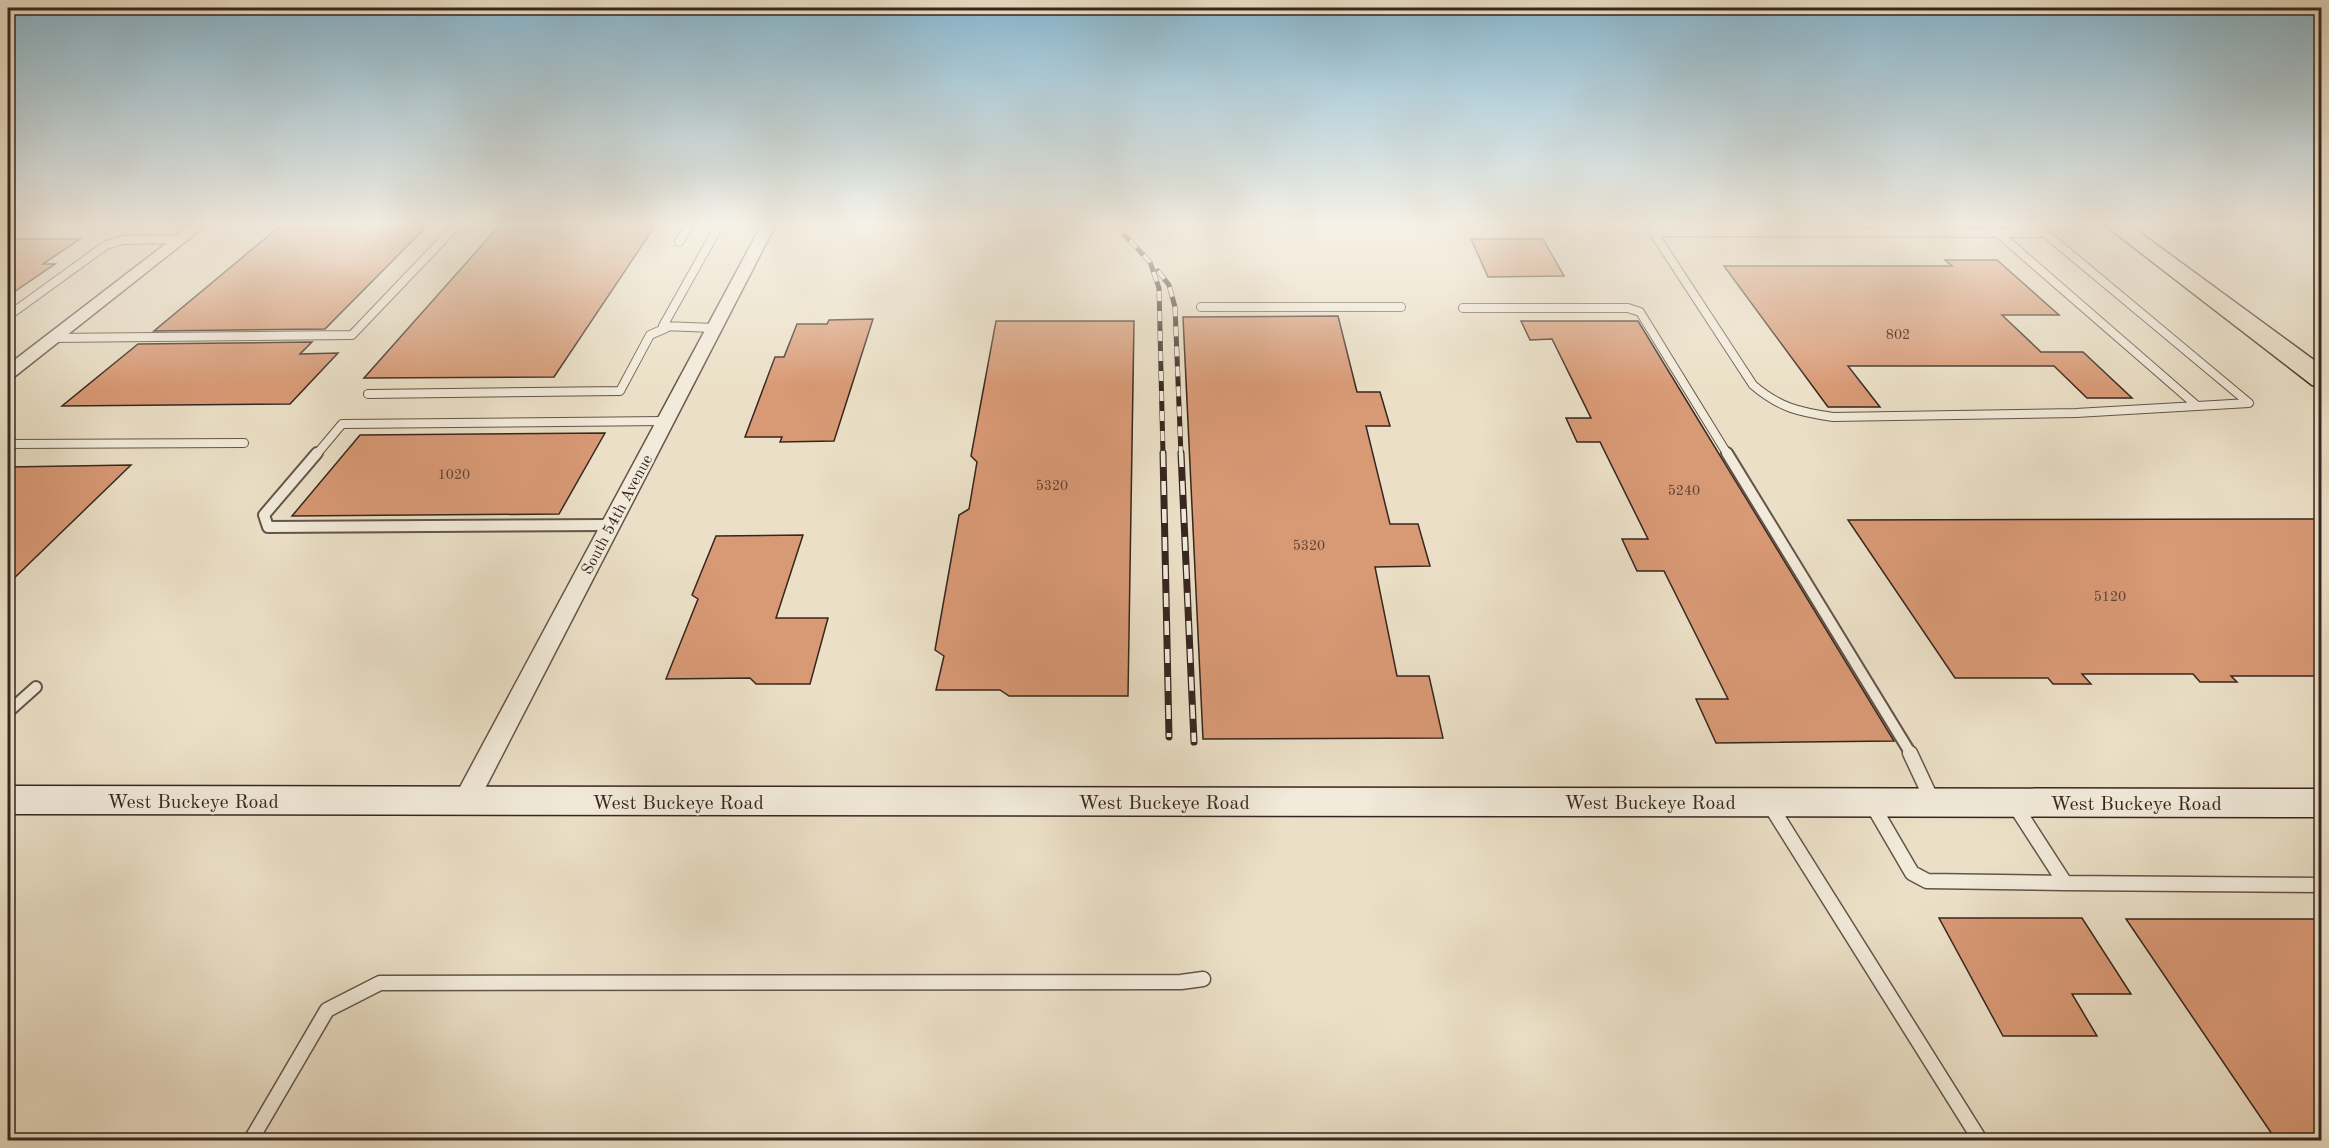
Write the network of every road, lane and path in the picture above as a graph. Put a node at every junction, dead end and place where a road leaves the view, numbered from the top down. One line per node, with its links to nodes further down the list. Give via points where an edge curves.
1 (58, 280): 13 (lane)
2 (129, 280): 16 (street)
3 (405, 280): 16 (lane, via 352,335)
4 (688, 280): 14 (lane, via 663,322)
5 (740, 280): 15 (street, South 54th Avenue)
6 (1684, 280): 20 (lane, via 1753,386 1773,402 1801,412 1876,418 2076,413)
7 (2052, 280): 20 (lane)
8 (2101, 280): 20 (lane, via 2249,403)
9 (2188, 280): 18 (main road)
10 (1201, 307): 11 (lane)
11 (1401, 308)
12 (1463, 308): 30 (lane, via 1628,308 1640,312 1904,739)
13 (8, 316)
14 (666, 328): 15 (lane); 19 (lane, via 650,335 620,391)
15 (714, 328): 21 (street, South 54th Avenue)
16 (53, 338): 17 (street)
17 (8, 373)
18 (2322, 379)
19 (368, 394)
20 (2196, 405)
21 (666, 421): 24 (street, South 54th Avenue); 24 (lane, via 342,424 264,515 268,527)
22 (244, 443): 23 (lane)
23 (8, 444)
24 (611, 525): 28 (street, South 54th Avenue)
25 (36, 687): 26 (lane)
26 (8, 712)
27 (8, 801): 28 (main road, West Buckeye Road)
28 (465, 802): 29 (main road, West Buckeye Road)
29 (1768, 802): 32 (main road, West Buckeye Road); 38 (lane)
30 (1933, 802): 31 (main road, West Buckeye Road); 32 (main road, West Buckeye Road)
31 (2013, 802): 33 (main road, West Buckeye Road); 34 (lane)
32 (1872, 803): 34 (lane, via 1912,873 1927,881)
33 (2322, 803)
34 (2065, 883): 35 (lane)
35 (2322, 885)
36 (1203, 979): 37 (lane, via 380,983 327,1010)
37 (251, 1140)
38 (1980, 1140)

